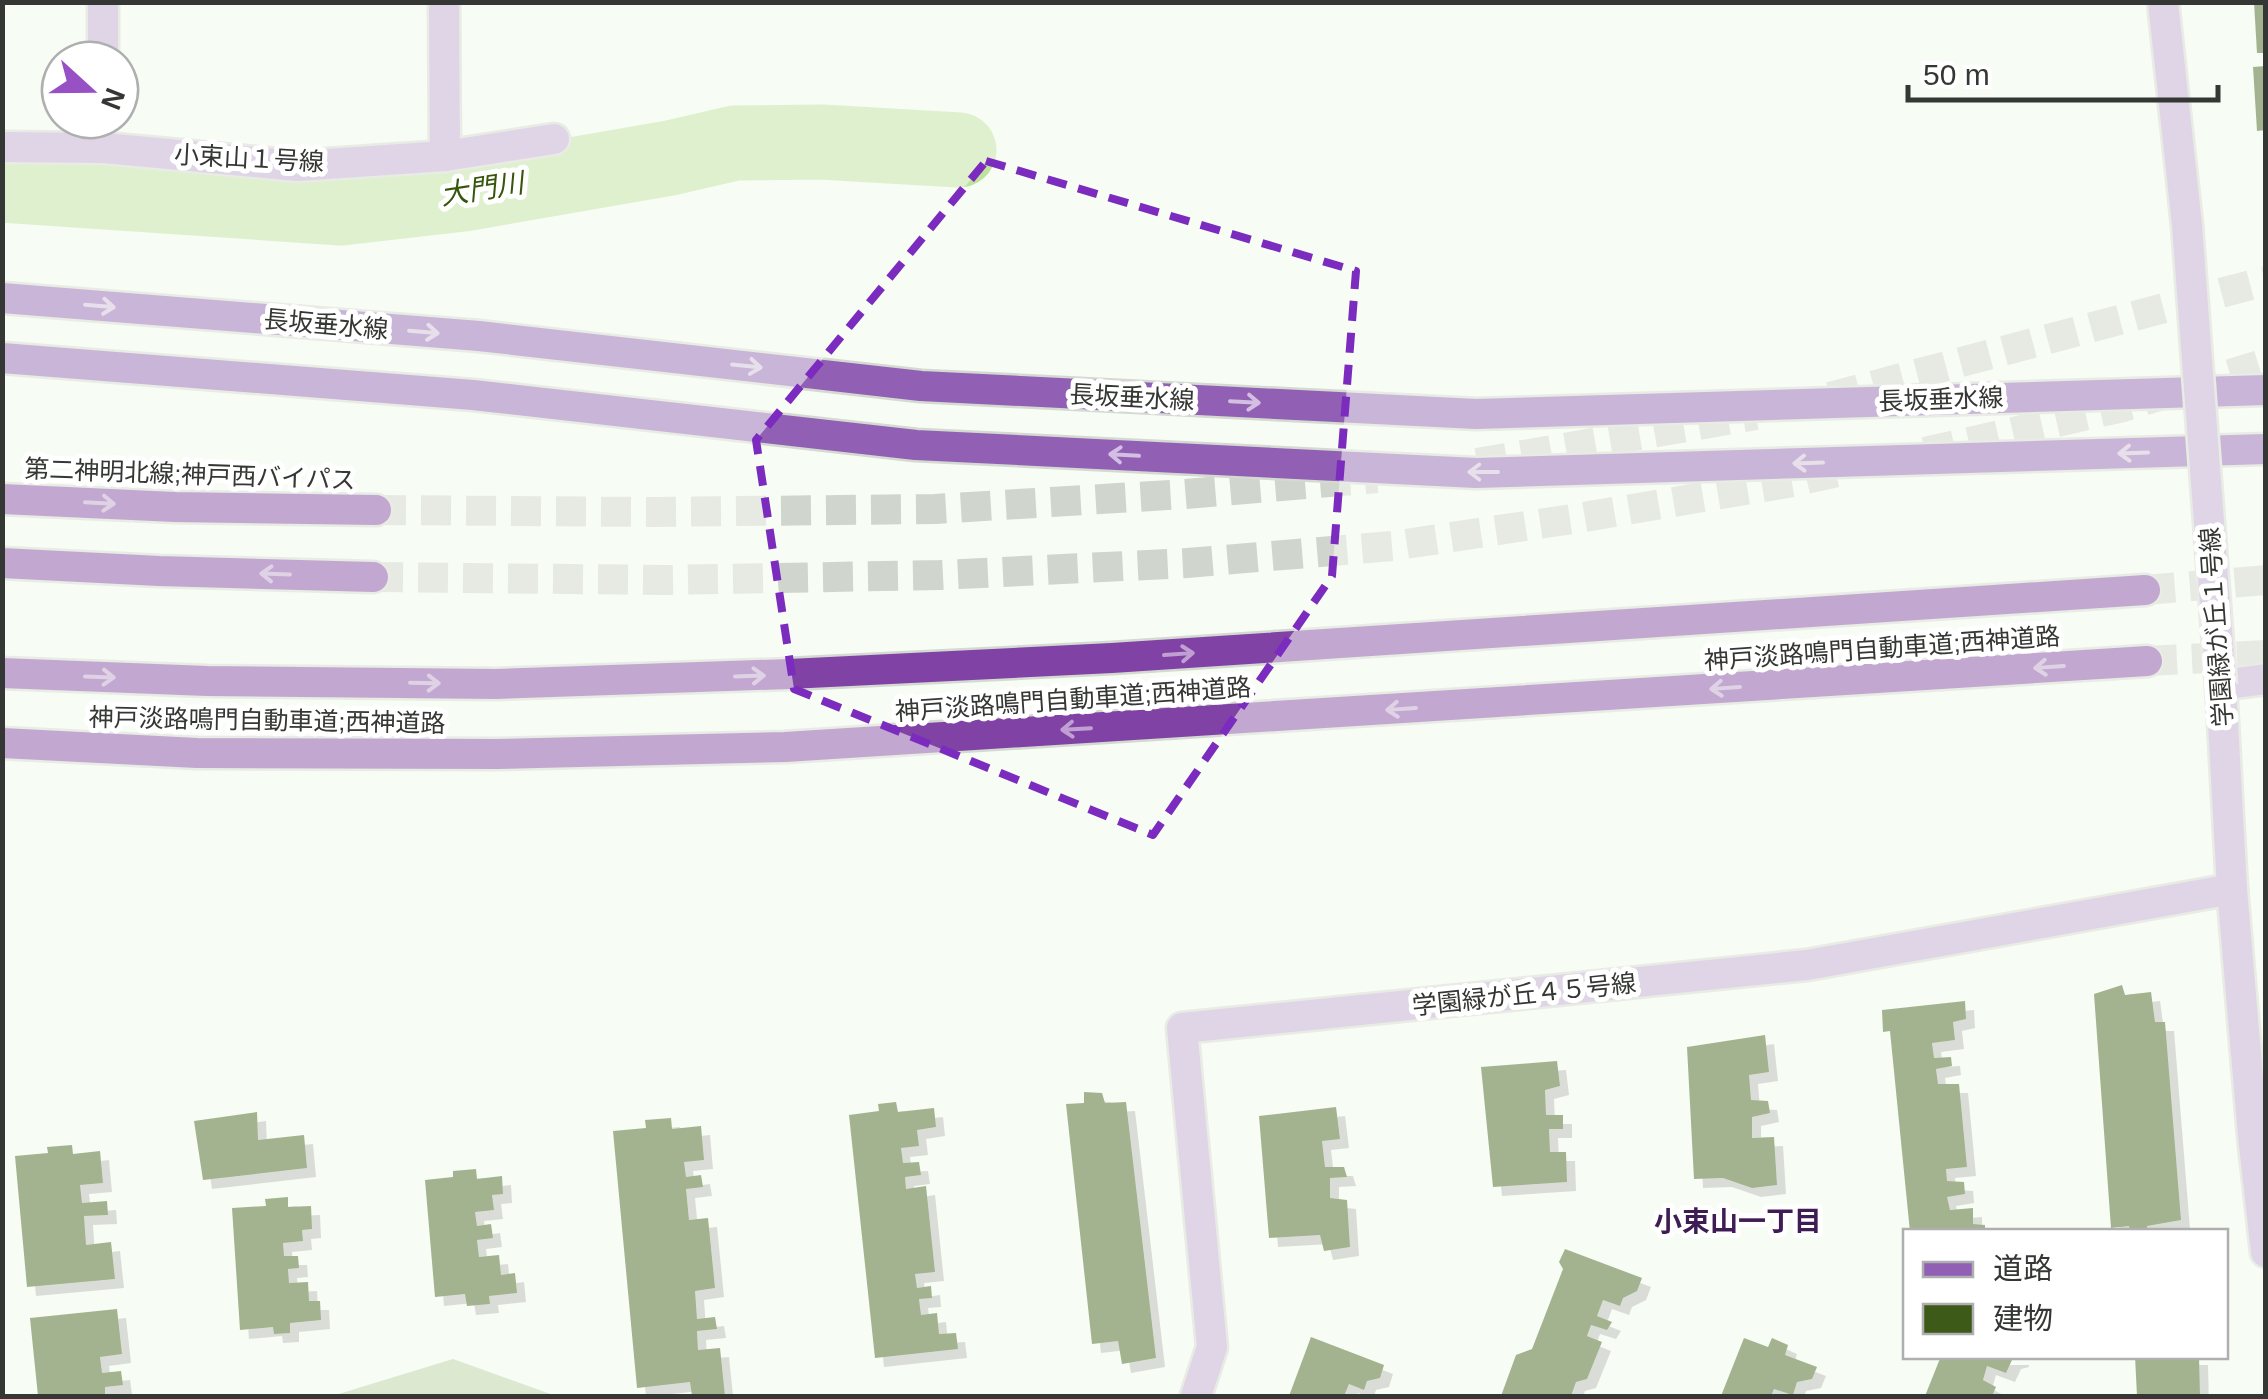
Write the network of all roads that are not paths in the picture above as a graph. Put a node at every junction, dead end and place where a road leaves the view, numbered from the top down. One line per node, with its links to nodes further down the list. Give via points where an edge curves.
1 (103, 2): 4 (street)
2 (444, 2): 9 (street)
3 (2163, 2): 22 (street, 学園緑が丘１号線, bridge, via 2187,225)
4 (104, 40)
5 (554, 139): 9 (street, 小束山１号線)
6 (57, 140): 8 (street, 小束山１号線)
7 (140, 140): 9 (street, 小束山１号線, via 298,166)
8 (2, 147)
9 (444, 156)
10 (2, 298): 12 (main road, 長坂垂水線, one-way to 12, via 480,336 921,386 1476,414)
11 (2, 358): 13 (main road, one-way to 11, via 1476,473 916,445 473,395)
12 (2266, 390)
13 (2266, 449)
14 (2, 499): 15 (highway, 第二神明北線;神戸西バイパス, one-way to 15)
15 (376, 510)
16 (2, 564): 17 (highway, one-way to 16)
17 (373, 577)
18 (2145, 590): 20 (highway, 神戸淡路鳴門自動車道;西神道路, one-way to 18, via 496,684 789,674)
19 (2147, 661): 23 (highway, 神戸淡路鳴門自動車道;西神道路, one-way to 23, via 784,747 217,753)
20 (2, 673)
21 (2266, 679): 22 (street)
22 (2221, 685): 24 (street, 学園緑が丘１号線)
23 (2, 743)
24 (2232, 889): 25 (street, 学園緑が丘１号線); 26 (street, 学園緑が丘４５号線, via 1807,965 1182,1028 1212,1347)
25 (2266, 1252)
26 (1196, 1396)

